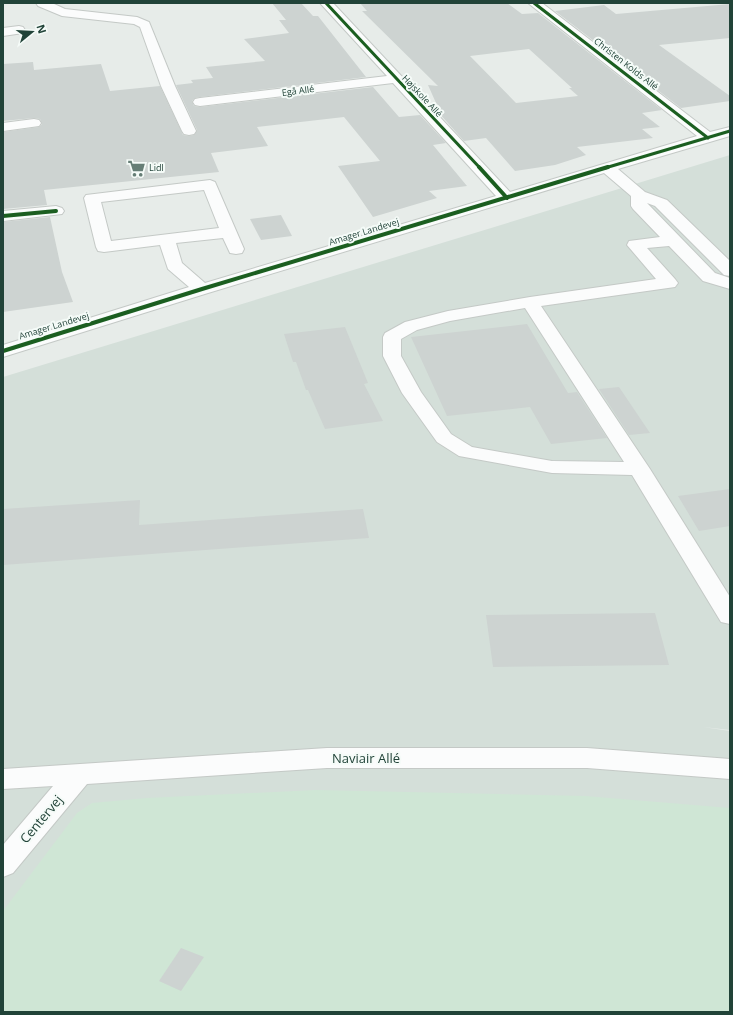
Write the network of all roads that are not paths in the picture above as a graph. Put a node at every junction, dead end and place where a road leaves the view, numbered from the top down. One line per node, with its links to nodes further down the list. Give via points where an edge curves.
1 (42, 3): 10 (street, via 62,12 145,25 168,86)
2 (326, 3): 6 (street, Højskole Allé)
3 (534, 3): 12 (street, Christen Kolds Allé)
4 (19, 30): 5 (street)
5 (3, 32)
6 (396, 79): 7 (street, Egå Allé); 15 (street, Højskole Allé)
7 (200, 102)
8 (34, 123): 9 (street)
9 (3, 126)
10 (189, 131)
11 (730, 131): 12 (street, Amager Landevej)
12 (708, 138): 13 (street, Amager Landevej)
13 (607, 168): 14 (street); 15 (street, Amager Landevej)
14 (639, 195): 20 (street, via 639,206); 22 (street, via 661,203)
15 (507, 198): 24 (street, Amager Landevej)
16 (56, 210): 17 (street)
17 (3, 216)
18 (229, 232): 19 (street); 19 (street, via 210,185 92,198 104,247); 21 (street)
19 (166, 239): 24 (street, via 174,265)
20 (673, 240): 23 (street, via 709,277); 25 (street, via 635,245 669,283)
21 (236, 249)
22 (730, 271)
23 (730, 284)
24 (202, 289): 26 (street, Amager Landevej)
25 (530, 302): 27 (street); 27 (street, via 448,316 411,326 392,337 392,356 412,393 444,438 466,452 552,466)
26 (3, 351)
27 (639, 469): 28 (street)
28 (730, 616)
29 (730, 769): 30 (street, Naviair Allé, via 588,758 327,758)
30 (80, 773): 31 (street, Naviair Allé); 32 (street, Centervej)
31 (3, 779)
32 (3, 865)

